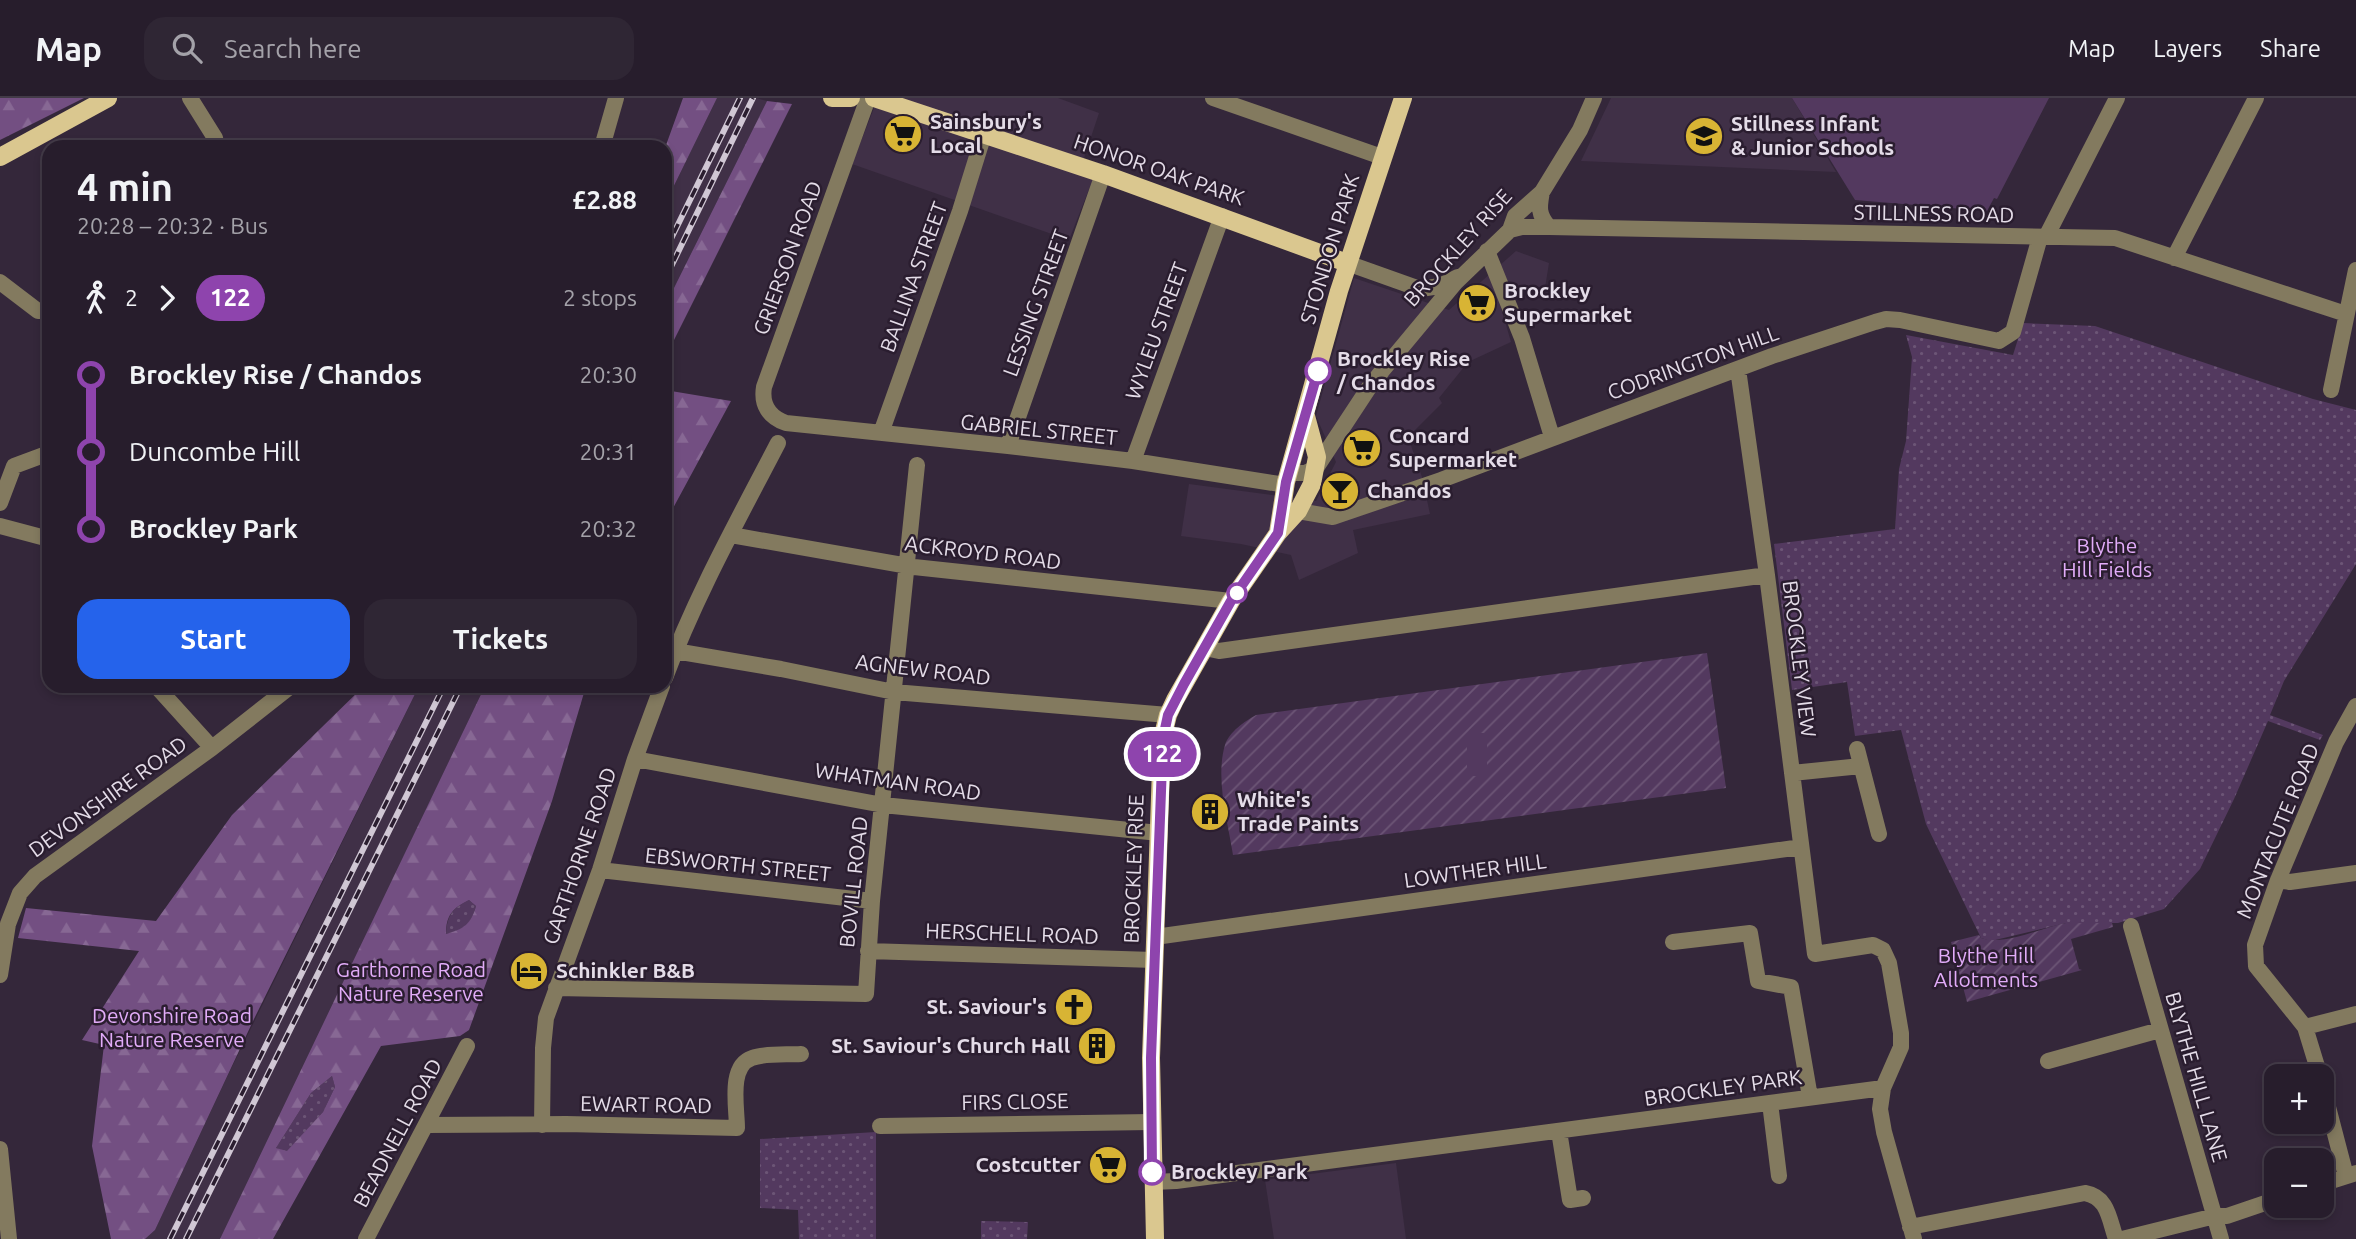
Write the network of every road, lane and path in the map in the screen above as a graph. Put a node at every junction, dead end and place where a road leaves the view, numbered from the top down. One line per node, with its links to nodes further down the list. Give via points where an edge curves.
1 (108, 98): 16 (main road)
2 (190, 98): 14 (street)
3 (616, 98): 15 (street)
4 (832, 98): 5 (main road)
5 (851, 98)
6 (867, 98): 36 (street, GRIERSON ROAD, via 764,387 766,409)
7 (874, 98): 13 (main road, HONOR OAK PARK)
8 (1213, 98): 17 (street)
9 (1403, 98): 17 (main road, STONDON PARK)
10 (1594, 98): 19 (street, BROCKLEY RISE)
11 (2117, 98): 23 (street, CODRINGTON HILL)
12 (2256, 98): 25 (street)
13 (984, 134): 18 (main road, HONOR OAK PARK); 37 (street, BALLINA STREET)
14 (216, 140)
15 (604, 140)
16 (0, 157)
17 (1382, 157): 26 (main road, STONDON PARK)
18 (1103, 174): 20 (main road, HONOR OAK PARK); 40 (street, LESSING STREET)
19 (1542, 192): 21 (street, via 1541,219); 22 (street, BROCKLEY RISE, via 1516,216)
20 (1222, 216): 26 (main road, HONOR OAK PARK); 43 (street, WYLEU STREET)
21 (1556, 228): 22 (street, STILLNESS ROAD); 23 (street, STILLNESS ROAD)
22 (1510, 230): 24 (street, BROCKLEY RISE)
23 (2043, 237): 25 (street, STILLNESS ROAD, via 2115,238); 34 (street, CODRINGTON HILL, via 2013,332 1999,341 1886,319)
24 (1487, 251): 28 (street, BROCKLEY RISE); 38 (street, via 1522,338)
25 (2174, 258): 32 (street, STILLNESS ROAD)
26 (1347, 262): 30 (street); 41 (main road, STONDON PARK, via 1306,416)
27 (2356, 270): 32 (street)
28 (1466, 273): 30 (street, via 1440,286); 33 (street, BROCKLEY RISE)
29 (0, 282): 31 (street)
30 (1420, 289): 33 (street, via 1426,300)
31 (42, 311)
32 (2346, 314): 35 (street)
33 (1424, 320): 46 (street, BROCKLEY RISE, via 1368,389)
34 (1738, 369): 38 (street, CODRINGTON HILL); 55 (street, BROCKLEY VIEW)
35 (2332, 390)
36 (786, 423): 37 (street, GABRIEL STREET)
37 (881, 433): 40 (street, GABRIEL STREET)
38 (1552, 437): 49 (street, CODRINGTON HILL, via 1333,517)
39 (778, 443): 52 (street)
40 (1008, 446): 43 (street, GABRIEL STREET)
41 (1305, 448): 45 (main road); 46 (main road, STONDON PARK, via 1317,457)
42 (42, 456): 48 (street, via 14,466)
43 (1133, 461): 47 (street, GABRIEL STREET)
44 (917, 465): 54 (street, BOVILL ROAD)
45 (1290, 466): 46 (street, via 1296,473); 47 (main road)
46 (1316, 468): 49 (main road, STONDON PARK)
47 (1286, 485): 51 (main road)
48 (0, 503)
49 (1298, 511): 51 (main road, STONDON PARK)
50 (0, 526): 53 (street)
51 (1278, 533): 56 (main road, BROCKLEY RISE)
52 (731, 535): 54 (street, ACKROYD ROAD); 58 (street)
53 (42, 537)
54 (906, 566): 56 (street, ACKROYD ROAD); 60 (street, BOVILL ROAD)
55 (1767, 575): 57 (street, via 1219,651); 70 (street, BROCKLEY VIEW)
56 (1231, 601): 57 (main road, BROCKLEY RISE)
57 (1205, 648): 64 (main road, BROCKLEY RISE)
58 (675, 651): 59 (street); 60 (street, AGNEW ROAD)
59 (672, 659)
60 (894, 692): 64 (street, AGNEW ROAD); 71 (street, BOVILL ROAD)
61 (162, 693): 66 (street)
62 (282, 693): 66 (street, DEVONSHIRE ROAD)
63 (659, 693): 68 (street, GARTHORNE ROAD)
64 (1168, 715): 72 (main road, BROCKLEY RISE)
65 (2354, 715): 77 (street, MONTACUTE ROAD)
66 (212, 748): 82 (street, DEVONSHIRE ROAD, via 35,876 20,893)
67 (1857, 749): 69 (street)
68 (635, 759): 71 (street, WHATMAN ROAD); 75 (street, GARTHORNE ROAD)
69 (1861, 766): 70 (street); 73 (street)
70 (1792, 773): 74 (street, BROCKLEY VIEW)
71 (883, 805): 72 (street, WHATMAN ROAD); 78 (street, BOVILL ROAD)
72 (1158, 833): 80 (main road, BROCKLEY RISE)
73 (1879, 834)
74 (1801, 847): 80 (street, LOWTHER HILL); 94 (street, BROCKLEY VIEW, via 1815,954 1873,946 1883,950 1889,963 1901,1047)
75 (600, 870): 78 (street, EBSWORTH STREET); 86 (street, GARTHORNE ROAD)
76 (2356, 873): 77 (street)
77 (2278, 880): 88 (street, MONTACUTE ROAD, via 2255,945 2256,966)
78 (872, 901): 83 (street, BOVILL ROAD)
79 (2132, 926): 89 (street, BLYTHE HILL LANE)
80 (1155, 937): 84 (main road, BROCKLEY RISE)
81 (1673, 942): 95 (street, via 1751,933 1758,981 1791,987)
82 (2, 944): 85 (street, DEVONSHIRE ROAD)
83 (868, 951): 84 (street, HERSCHELL ROAD); 86 (street, BOVILL ROAD, via 866,994)
84 (1154, 960): 98 (main road, BROCKLEY RISE)
85 (0, 975)
86 (556, 988): 100 (street, GARTHORNE ROAD, via 546,1018)
87 (2356, 1014): 88 (street)
88 (2305, 1027): 93 (street, MONTACUTE ROAD)
89 (2160, 1030): 92 (street); 111 (street, BLYTHE HILL LANE)
90 (467, 1046): 99 (street, BEADNELL ROAD)
91 (801, 1054): 100 (street, EWART ROAD, via 752,1058 741,1064 737,1128)
92 (2048, 1061)
93 (2316, 1064)
94 (1883, 1088): 95 (street, BROCKLEY PARK); 112 (street, via 1884,1132)
95 (1810, 1097): 96 (street, BROCKLEY PARK)
96 (1770, 1103): 102 (street, BROCKLEY PARK); 105 (street)
97 (2334, 1121): 104 (street)
98 (1151, 1122): 101 (street, FIRS CLOSE); 107 (main road, BROCKLEY RISE)
99 (426, 1125): 100 (street, EWART ROAD); 114 (street, BEADNELL ROAD)
100 (542, 1125)
101 (880, 1126)
102 (1559, 1130): 107 (street, BROCKLEY PARK); 109 (street, via 1570,1200)
103 (0, 1149): 108 (street)
104 (2351, 1174): 106 (street)
105 (1779, 1176)
106 (2334, 1180)
107 (1153, 1182): 115 (main road, BROCKLEY RISE)
108 (2, 1183): 113 (street)
109 (1583, 1198)
110 (2264, 1203): 111 (street)
111 (2215, 1216): 117 (street); 118 (street, BLYTHE HILL LANE)
112 (1912, 1233): 116 (street, via 2085,1193 2104,1203)
113 (9, 1239)
114 (366, 1239)
115 (1155, 1239)
116 (2116, 1239)
117 (2122, 1239)
118 (2221, 1239)

